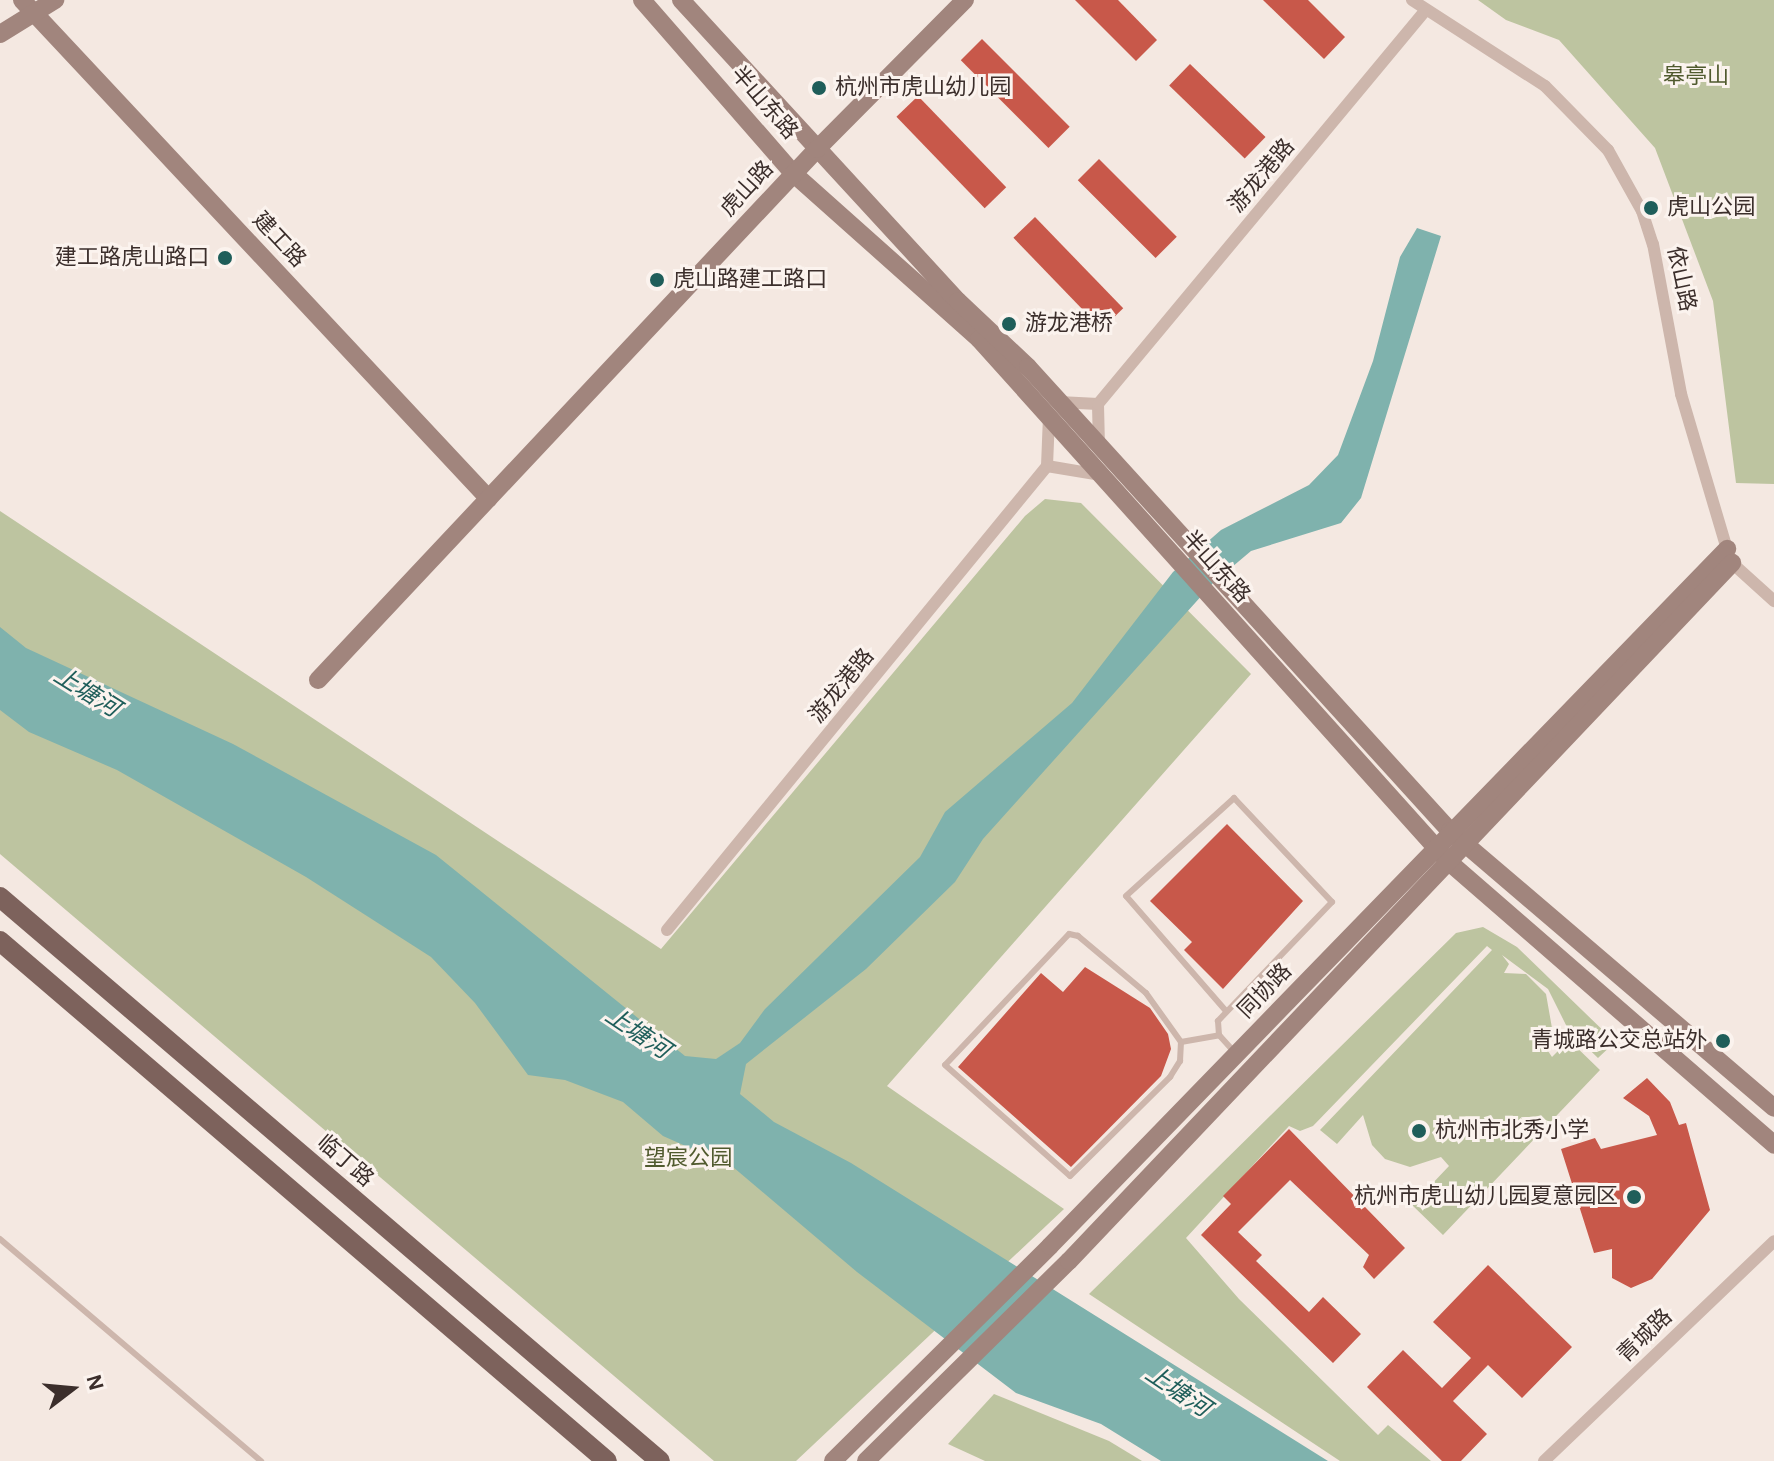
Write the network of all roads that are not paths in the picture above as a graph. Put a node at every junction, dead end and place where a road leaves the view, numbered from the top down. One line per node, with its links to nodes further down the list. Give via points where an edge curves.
1 (55, 0): 6 (main road)
2 (642, 0): 10 (main road, 半山东路)
3 (681, 0): 9 (main road, 半山东路)
4 (965, 0): 9 (main road, 虎山路)
5 (1412, 0): 7 (street, 依山路)
6 (28, 7): 8 (main road); 16 (main road, 建工路)
7 (1425, 11): 11 (street, 游龙港路); 18 (street, 依山路, via 1545,86 1608,150 1620,171 1642,211 1664,280 1681,394)
8 (0, 34)
9 (817, 149): 10 (main road, 虎山路); 12 (main road, 半山东路)
10 (794, 174): 12 (main road, 半山东路); 16 (main road, 虎山路)
11 (1098, 404): 12 (street); 13 (street)
12 (1054, 409): 13 (main road, 半山东路); 14 (street); 15 (main road, 半山东路)
13 (1099, 446): 17 (main road, 半山东路)
14 (1047, 466): 15 (street); 26 (street, 游龙港路)
15 (1101, 475): 17 (main road, 半山东路)
16 (489, 499): 21 (main road)
17 (1184, 554): 20 (main road, 半山东路)
18 (1730, 556): 19 (street); 22 (main road, 同协路); 23 (main road, 同协路)
19 (1774, 601)
20 (1242, 619): 22 (main road, 半山东路); 24 (main road, 半山东路)
21 (318, 680)
22 (1450, 831): 23 (main road, 半山东路); 24 (main road, 同协路)
23 (1467, 843): 24 (main road, 同协路); 32 (main road, 半山东路)
24 (1444, 854): 31 (main road, 同协路); 33 (main road, 半山东路); 40 (main road, 同协路, via 1069,1261 919,1403)
25 (0, 897): 38 (main road, 临丁路)
26 (667, 930)
27 (0, 941): 37 (main road)
28 (1226, 1011): 28 (lane, via 1126,896 1234,798 1332,902); 29 (lane, via 1218,1021)
29 (1219, 1035): 30 (lane); 31 (lane)
30 (1181, 1042): 30 (lane, via 1180,1061 1170,1077 1070,1176 945,1065 1069,934 1146,993)
31 (1237, 1055): 39 (main road, 同协路)
32 (1774, 1108)
33 (1774, 1145)
34 (0, 1239): 36 (lane)
35 (1774, 1241): 41 (street, 青城路)
36 (261, 1461)
37 (607, 1461)
38 (660, 1461)
39 (833, 1461)
40 (866, 1461)
41 (1544, 1461)

